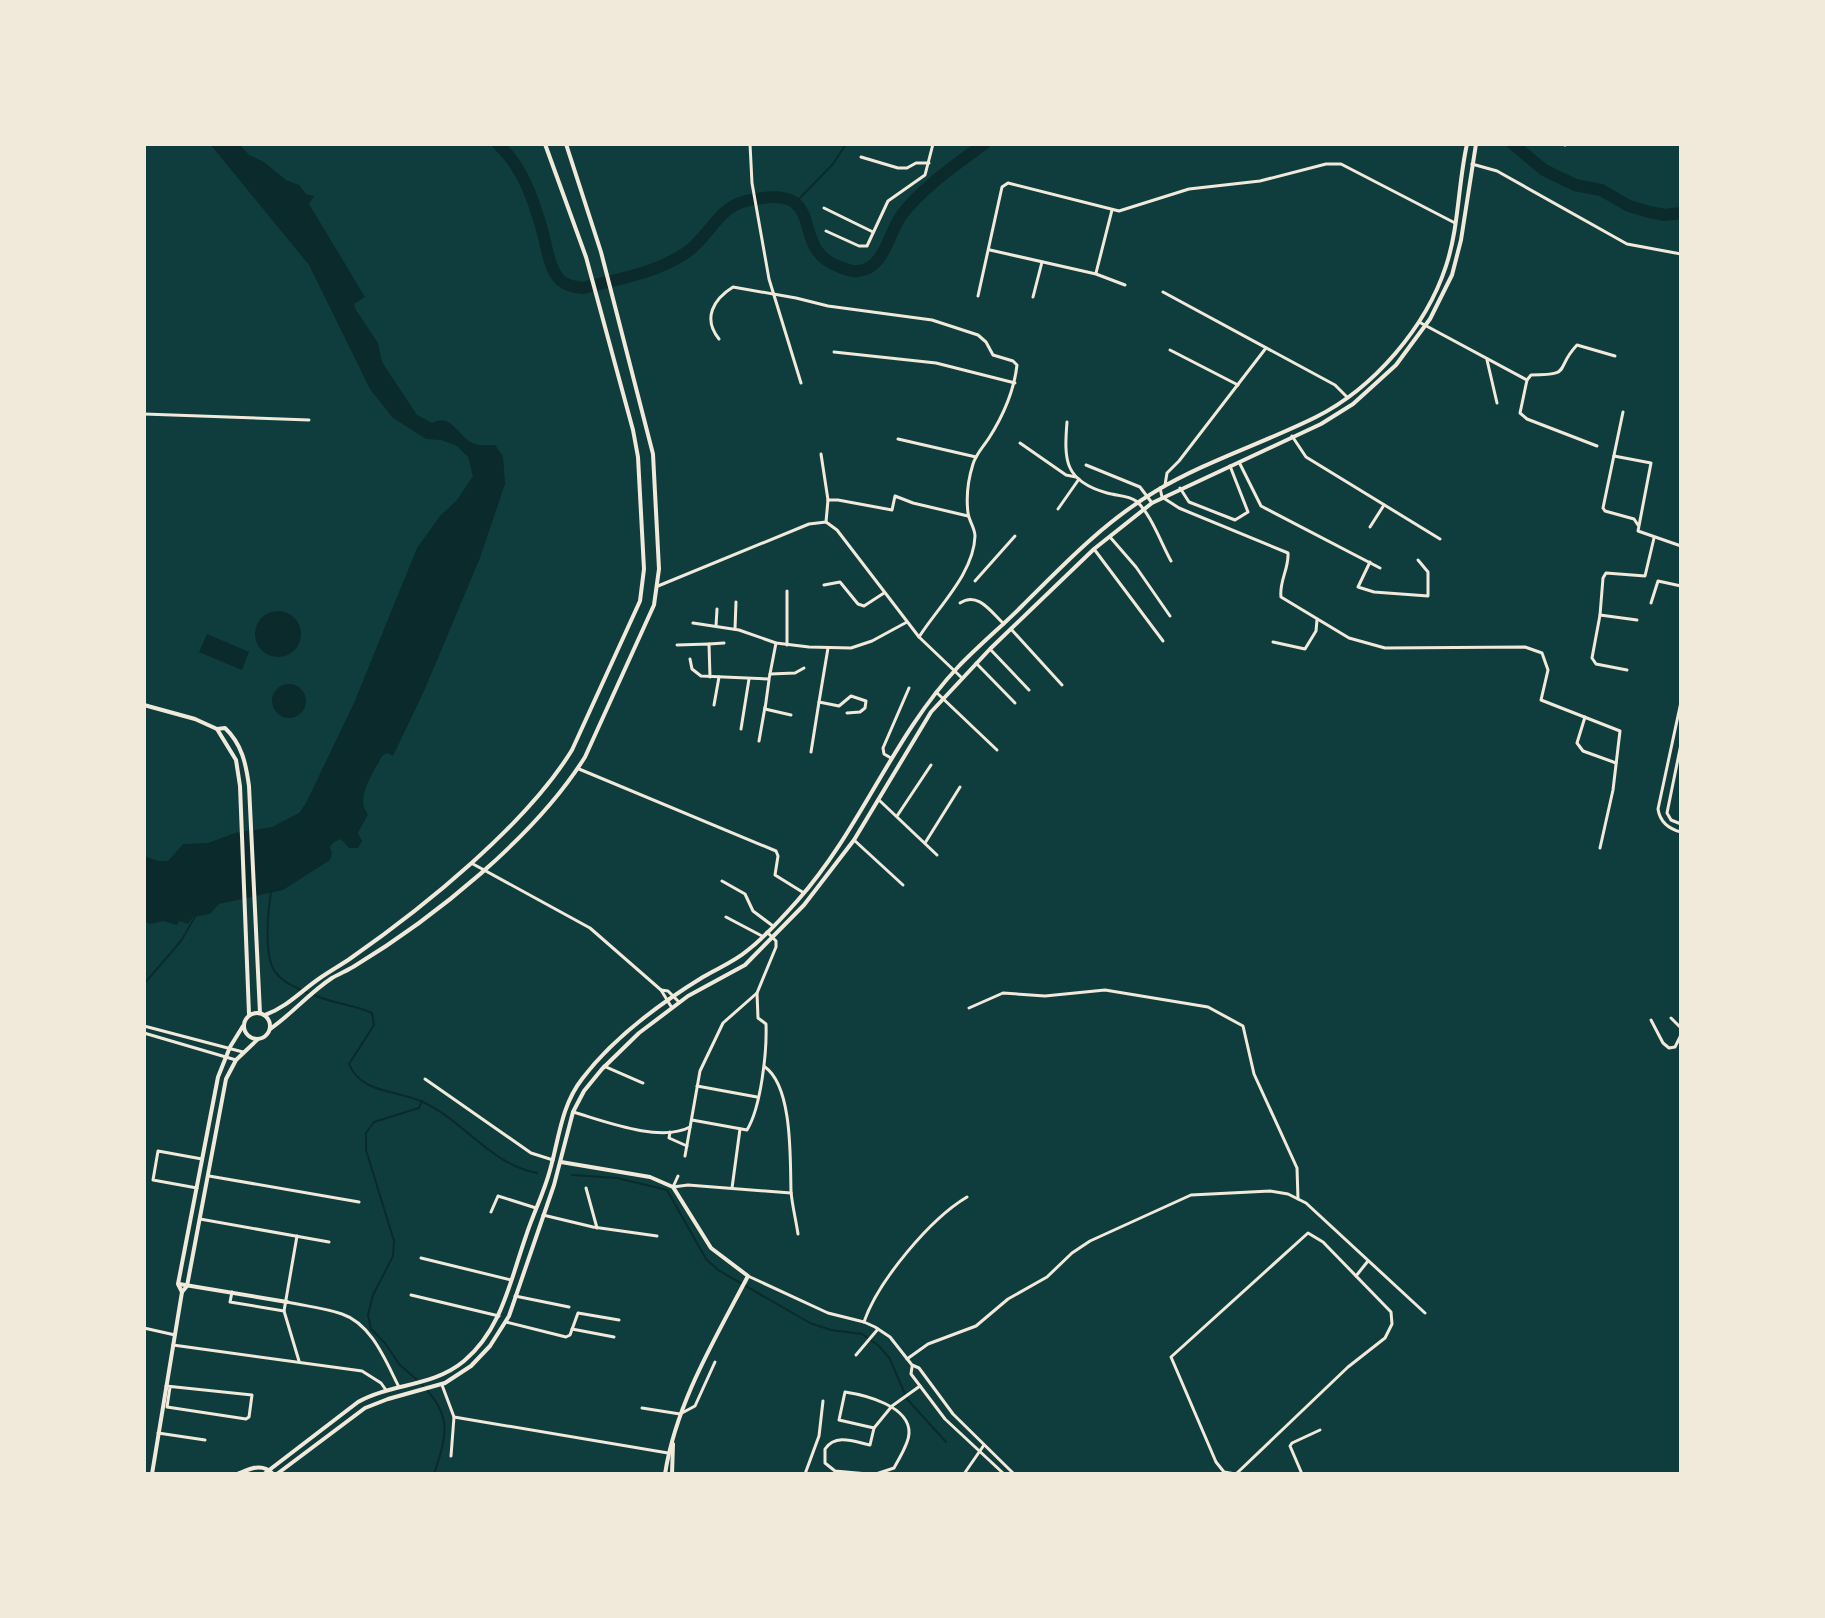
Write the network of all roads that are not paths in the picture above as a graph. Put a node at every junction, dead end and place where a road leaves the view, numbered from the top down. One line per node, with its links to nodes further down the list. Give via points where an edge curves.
1 (545, 144): 78 (main road, via 586,257 638,457)
2 (566, 144): 80 (main road, via 601,252 653,454)
3 (750, 144): 21 (street, via 760,239)
4 (933, 144): 8 (street)
5 (1466, 144): 12 (main road)
6 (1476, 144): 9 (main road)
7 (861, 157): 8 (street, via 898,168)
8 (929, 163): 14 (street, via 925,175 888,201)
9 (1472, 164): 16 (street, via 1497,171 1627,244); 25 (main road, via 1458,258)
10 (824, 208): 14 (street)
11 (1112, 210): 12 (street, via 1189,189 1260,181 1334,163); 15 (street, via 1005,184); 18 (street)
12 (1455, 223): 24 (main road, via 1444,272)
13 (826, 231): 14 (street, via 863,247)
14 (873, 232)
15 (988, 250): 17 (street); 22 (street)
16 (1680, 253)
17 (1042, 262): 18 (street); 23 (street)
18 (1096, 274): 19 (street)
19 (1125, 285)
20 (1163, 292): 27 (street)
21 (773, 294): 26 (street, via 733,287 726,291 712,311); 33 (street); 34 (street, via 968,330 986,342 993,355 1016,362)
22 (978, 296)
23 (1033, 297)
24 (1418, 321): 25 (street); 36 (main road, via 1389,359)
25 (1425, 326): 31 (street); 42 (main road, via 1396,365 1353,404)
26 (719, 339)
27 (1266, 348): 35 (street); 36 (street, via 1335,385)
28 (1170, 350): 35 (street)
29 (834, 352): 34 (street, via 936,363)
30 (1615, 356): 32 (street, via 1577,345 1557,375 1531,375)
31 (1487, 360): 32 (street); 37 (street)
32 (1527, 380): 45 (street, via 1520,413)
33 (801, 383)
34 (1015, 383): 48 (street)
35 (1238, 385): 53 (street, via 1167,473)
36 (1347, 397): 53 (main road, via 1318,416)
37 (1497, 403)
38 (1623, 412): 47 (street)
39 (144, 414): 40 (street)
40 (309, 420)
41 (1067, 422): 52 (street, via 1065,458)
42 (1292, 436): 49 (main road); 60 (street, via 1306,457)
43 (898, 439): 48 (street)
44 (1020, 443): 52 (street)
45 (1597, 446)
46 (821, 454): 57 (street)
47 (1614, 456): 65 (street, via 1604,510); 65 (street, via 1651,463)
48 (976, 457): 63 (street, via 969,476)
49 (1239, 462): 51 (main road); 75 (street, via 1261,506)
50 (1086, 465): 55 (street, via 1140,487)
51 (1230, 466): 54 (main road); 54 (street, via 1248,512 1235,520 1189,502)
52 (1078, 478): 58 (street); 61 (street)
53 (1162, 487): 55 (main road); 56 (street)
54 (1180, 488): 56 (main road)
55 (1147, 496): 58 (main road); 59 (street)
56 (1162, 497): 59 (main road); 90 (street, via 1288,553 1281,597)
57 (828, 500): 63 (street, via 892,510 895,496); 64 (street)
58 (1138, 503): 62 (street); 94 (main road, via 1088,541)
59 (1152, 503): 62 (main road)
60 (1384, 505): 66 (street); 70 (street)
61 (1058, 509)
62 (1144, 510): 68 (main road); 74 (street)
63 (969, 516): 98 (street, via 975,533 964,572)
64 (826, 522): 80 (street, via 809,524); 83 (street)
65 (1638, 525): 69 (street, via 1638,531)
66 (1370, 527)
67 (1015, 536): 77 (street)
68 (1110, 537): 72 (main road); 89 (street)
69 (1654, 538): 71 (street); 88 (street, via 1645,576 1606,573)
70 (1440, 539)
71 (1681, 546)
72 (1094, 549): 97 (main road); 99 (street)
73 (1418, 560): 75 (street, via 1428,572 1428,596 1358,587)
74 (1171, 561)
75 (1370, 562): 76 (street)
76 (1380, 568)
77 (975, 581)
78 (644, 584): 80 (main road); 153 (main road, via 568,757)
79 (824, 585): 83 (street, via 840,582 864,606)
80 (658, 586): 141 (main road)
81 (1681, 586): 86 (street, via 1658,581)
82 (787, 591): 105 (street)
83 (884, 593): 92 (street)
84 (736, 602): 96 (street)
85 (960, 603): 94 (street, via 975,599)
86 (1651, 603)
87 (717, 609): 95 (street)
88 (1600, 615): 91 (street); 111 (street, via 1592,658 1596,664)
89 (1170, 616)
90 (1317, 620): 100 (street, via 1305,649); 131 (street, via 1349,638 1385,648 1525,647 1542,653 1548,670 1541,700)
91 (1637, 620)
92 (907, 622): 98 (street); 106 (street, via 851,648)
93 (693, 623): 95 (street)
94 (1004, 624): 112 (main road)
95 (716, 626): 96 (street)
96 (735, 629): 102 (street)
97 (1011, 629): 107 (main road); 118 (street)
98 (919, 637): 112 (street)
99 (1163, 641)
100 (1273, 642)
101 (724, 643): 103 (street)
102 (776, 643): 105 (street); 115 (street)
103 (709, 644): 104 (street); 113 (street)
104 (677, 645)
105 (787, 645): 106 (street)
106 (828, 648): 123 (street)
107 (990, 649): 109 (main road); 120 (street)
108 (690, 659): 113 (street, via 696,675)
109 (976, 663): 116 (main road); 125 (street)
110 (804, 668): 115 (street)
111 (1627, 670)
112 (954, 672): 116 (street); 121 (main road)
113 (710, 677): 114 (street)
114 (719, 677): 117 (street); 127 (street)
115 (770, 677): 117 (street); 128 (street)
116 (962, 678): 122 (main road)
117 (749, 679): 133 (street)
118 (1062, 685)
119 (909, 688): 138 (street, via 883,748)
120 (1029, 690)
121 (936, 692): 122 (street); 138 (main road)
122 (942, 698): 136 (street); 143 (main road)
123 (819, 702): 129 (street, via 839,706 851,696 866,701 860,712); 137 (street)
124 (1681, 702): 144 (street)
125 (1015, 703)
126 (144, 705): 132 (main road)
127 (714, 705)
128 (765, 707): 130 (street); 134 (street)
129 (847, 713)
130 (791, 715)
131 (1585, 717): 139 (street, via 1620,731); 139 (street, via 1577,743 1583,751)
132 (217, 729): 170 (main road, via 236,760 240,786); 171 (main road, via 225,728 246,765)
133 (741, 729)
134 (759, 741)
135 (1681, 744): 145 (street)
136 (997, 750)
137 (811, 752)
138 (892, 758): 157 (main road)
139 (1616, 763): 151 (street)
140 (931, 765): 146 (street)
141 (578, 769): 154 (main road); 157 (street, via 776,851 775,875)
142 (960, 787): 150 (street)
143 (879, 800): 146 (street); 149 (main road)
144 (1659, 801): 145 (street); 148 (street, via 1663,822)
145 (1668, 803): 147 (street, via 1671,820)
146 (897, 816): 150 (street)
147 (1681, 824)
148 (1681, 832)
149 (854, 840): 156 (street); 162 (main road)
150 (925, 843): 152 (street)
151 (1600, 848)
152 (937, 855)
153 (471, 863): 154 (street); 171 (main road, via 352,958 276,1011)
154 (484, 870): 163 (street, via 590,928); 177 (main road)
155 (722, 881): 159 (street, via 745,894 753,911)
156 (903, 885)
157 (804, 893): 159 (main road)
158 (726, 917): 161 (street)
159 (773, 926): 160 (main road)
160 (767, 932): 161 (main road); 162 (street)
161 (762, 936): 165 (main road)
162 (773, 937): 164 (street, via 774,955); 167 (main road, via 739,969)
163 (661, 990): 165 (street); 166 (street)
164 (757, 993): 186 (street, via 758,1018 766,1024); 189 (street, via 719,1030)
165 (674, 996): 166 (main road); 167 (street)
166 (667, 1001): 168 (street); 199 (main road, via 633,1026 577,1086 565,1110)
167 (679, 1002): 168 (main road)
168 (672, 1008): 185 (main road)
169 (969, 1008): 209 (street, via 1003,993 1045,996 1105,990 1208,1007 1243,1026 1254,1074 1297,1168)
170 (249, 1014): 171 (main road); 175 (main road)
171 (263, 1014): 177 (main road)
172 (1671, 1018): 176 (street)
173 (1651, 1020): 179 (street, via 1669,1048)
174 (144, 1026): 181 (street)
175 (243, 1026): 180 (main road, via 249,1037); 181 (main road)
176 (1681, 1028)
177 (270, 1029): 180 (main road)
178 (144, 1033): 183 (street)
179 (1681, 1035)
180 (258, 1039): 182 (main road)
181 (230, 1047): 182 (street); 183 (main road)
182 (243, 1052): 184 (main road)
183 (226, 1057): 184 (street); 198 (main road)
184 (236, 1060): 201 (main road, via 220,1101)
185 (604, 1066): 188 (street); 191 (main road)
186 (765, 1067): 190 (street); 207 (street, via 773,1072 783,1102)
187 (425, 1079): 199 (street, via 531,1153)
188 (643, 1083)
189 (697, 1086): 190 (street); 192 (street)
190 (757, 1097): 194 (street, via 754,1119 747,1130)
191 (573, 1112): 195 (street, via 632,1129); 200 (main road)
192 (692, 1120): 193 (street); 194 (street)
193 (691, 1126): 195 (street); 196 (street)
194 (740, 1128): 206 (street)
195 (670, 1132): 196 (street, via 671,1141)
196 (687, 1146): 197 (street)
197 (685, 1156)
198 (202, 1159): 204 (main road); 204 (street, via 158,1151 153,1180)
199 (553, 1160): 211 (main road)
200 (561, 1162): 203 (main road, via 650,1177); 213 (main road)
201 (207, 1176): 210 (street); 214 (main road)
202 (678, 1176): 203 (street)
203 (673, 1187): 206 (street); 223 (main road, via 711,1248)
204 (197, 1188): 225 (main road)
205 (586, 1188): 215 (street)
206 (732, 1188): 207 (street)
207 (791, 1193): 216 (street)
208 (967, 1197): 238 (street, via 904,1256)
209 (1298, 1199): 221 (street); 246 (street, via 1270,1191 1204,1194 1159,1208 1090,1241 976,1326 928,1344)
210 (359, 1202)
211 (536, 1208): 212 (street, via 498,1196); 224 (main road)
212 (491, 1212)
213 (543, 1215): 215 (street); 230 (main road)
214 (200, 1219): 217 (street); 226 (main road)
215 (597, 1228): 218 (street)
216 (798, 1234)
217 (297, 1236): 219 (street); 231 (street)
218 (657, 1236)
219 (329, 1242)
220 (421, 1258): 224 (street)
221 (1368, 1261): 222 (street); 234 (street)
222 (1356, 1276): 282 (street, via 1391,1312 1390,1331); 282 (street, via 1308,1233 1171,1357 1216,1462 1224,1472)
223 (748, 1277): 238 (street, via 828,1313); 258 (main road)
224 (511, 1280): 235 (main road)
225 (178, 1284): 226 (main road); 227 (main road)
226 (187, 1286): 227 (main road); 228 (main road)
227 (182, 1292): 242 (main road)
228 (232, 1292): 231 (main road); 233 (street, via 230,1302)
229 (411, 1295): 235 (street)
230 (515, 1296): 232 (street); 237 (main road)
231 (287, 1302): 233 (street); 253 (street, via 345,1315 361,1326)
232 (569, 1307)
233 (284, 1311): 248 (street)
234 (1425, 1313)
235 (499, 1316): 253 (main road, via 465,1360 434,1379)
236 (619, 1320): 240 (street, via 580,1313)
237 (506, 1322): 240 (street, via 566,1337); 251 (main road, via 482,1356)
238 (864, 1322): 241 (street)
239 (144, 1328): 242 (street)
240 (572, 1329): 243 (street)
241 (878, 1329): 245 (street); 246 (street)
242 (175, 1335): 244 (main road)
243 (614, 1337)
244 (173, 1345): 248 (street); 250 (main road)
245 (856, 1355)
246 (907, 1359): 249 (street)
247 (715, 1362): 258 (street, via 695,1406)
248 (299, 1363): 254 (street, via 362,1371)
249 (912, 1365): 252 (street, via 911,1374); 265 (street)
250 (168, 1386): 250 (street, via 167,1407 249,1417 252,1395); 262 (main road)
251 (440, 1386): 259 (street); 273 (main road, via 365,1408)
252 (920, 1386): 256 (street); 266 (street)
253 (399, 1387): 254 (main road)
254 (386, 1390): 269 (main road, via 347,1409)
255 (823, 1401): 276 (street, via 819,1436)
256 (892, 1406): 260 (street); 260 (street, via 844,1392 839,1420); 278 (street, via 906,1423 909,1437 894,1468)
257 (642, 1408): 258 (street)
258 (680, 1414): 264 (main road)
259 (454, 1417): 267 (street); 268 (street)
260 (874, 1428): 277 (street, via 870,1445 842,1439 825,1449 829,1468)
261 (1320, 1430): 283 (street, via 1290,1446)
262 (158, 1433): 263 (street); 270 (main road)
263 (205, 1440)
264 (672, 1442): 267 (main road); 275 (main road)
265 (984, 1445): 266 (street); 281 (street)
266 (979, 1450): 279 (street); 280 (street)
267 (668, 1453): 274 (main road)
268 (451, 1456)
269 (269, 1469): 271 (main road); 272 (main road); 273 (main road)
270 (152, 1474)
271 (237, 1474)
272 (264, 1474)
273 (275, 1474)
274 (665, 1474)
275 (672, 1474)
276 (805, 1474)
277 (868, 1474)
278 (876, 1474)
279 (964, 1474)
280 (1004, 1474)
281 (1014, 1474)
282 (1235, 1474)
283 (1302, 1474)

